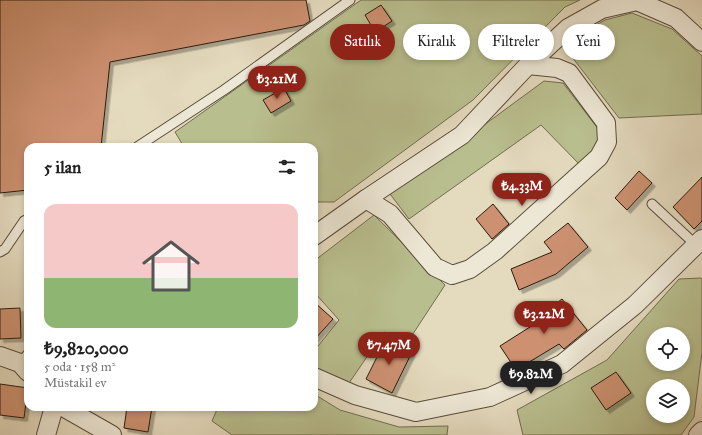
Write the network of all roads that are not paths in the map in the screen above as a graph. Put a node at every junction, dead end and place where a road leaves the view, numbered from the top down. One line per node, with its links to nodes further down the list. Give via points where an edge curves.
1 (350, 0): 4 (lane, via 224,90)
2 (702, 42): 3 (street, via 676,18 638,1 602,9 568,28)
3 (528, 65): 5 (street, via 462,136); 5 (street, via 557,68 569,73 606,123 607,142 599,157 494,251 470,269 452,275 435,268 390,214)
4 (143, 143)
5 (366, 199): 8 (street)
6 (652, 204): 9 (lane)
7 (24, 221): 10 (lane)
8 (318, 233)
9 (699, 242): 13 (street, via 635,305 562,364 490,397 416,412 355,395)
10 (0, 252)
11 (0, 356): 12 (street)
12 (24, 363)
13 (318, 379)
14 (53, 411): 17 (street)
15 (70, 411): 18 (street)
16 (702, 431): 19 (street)
17 (46, 435)
18 (112, 435)
19 (698, 435)

